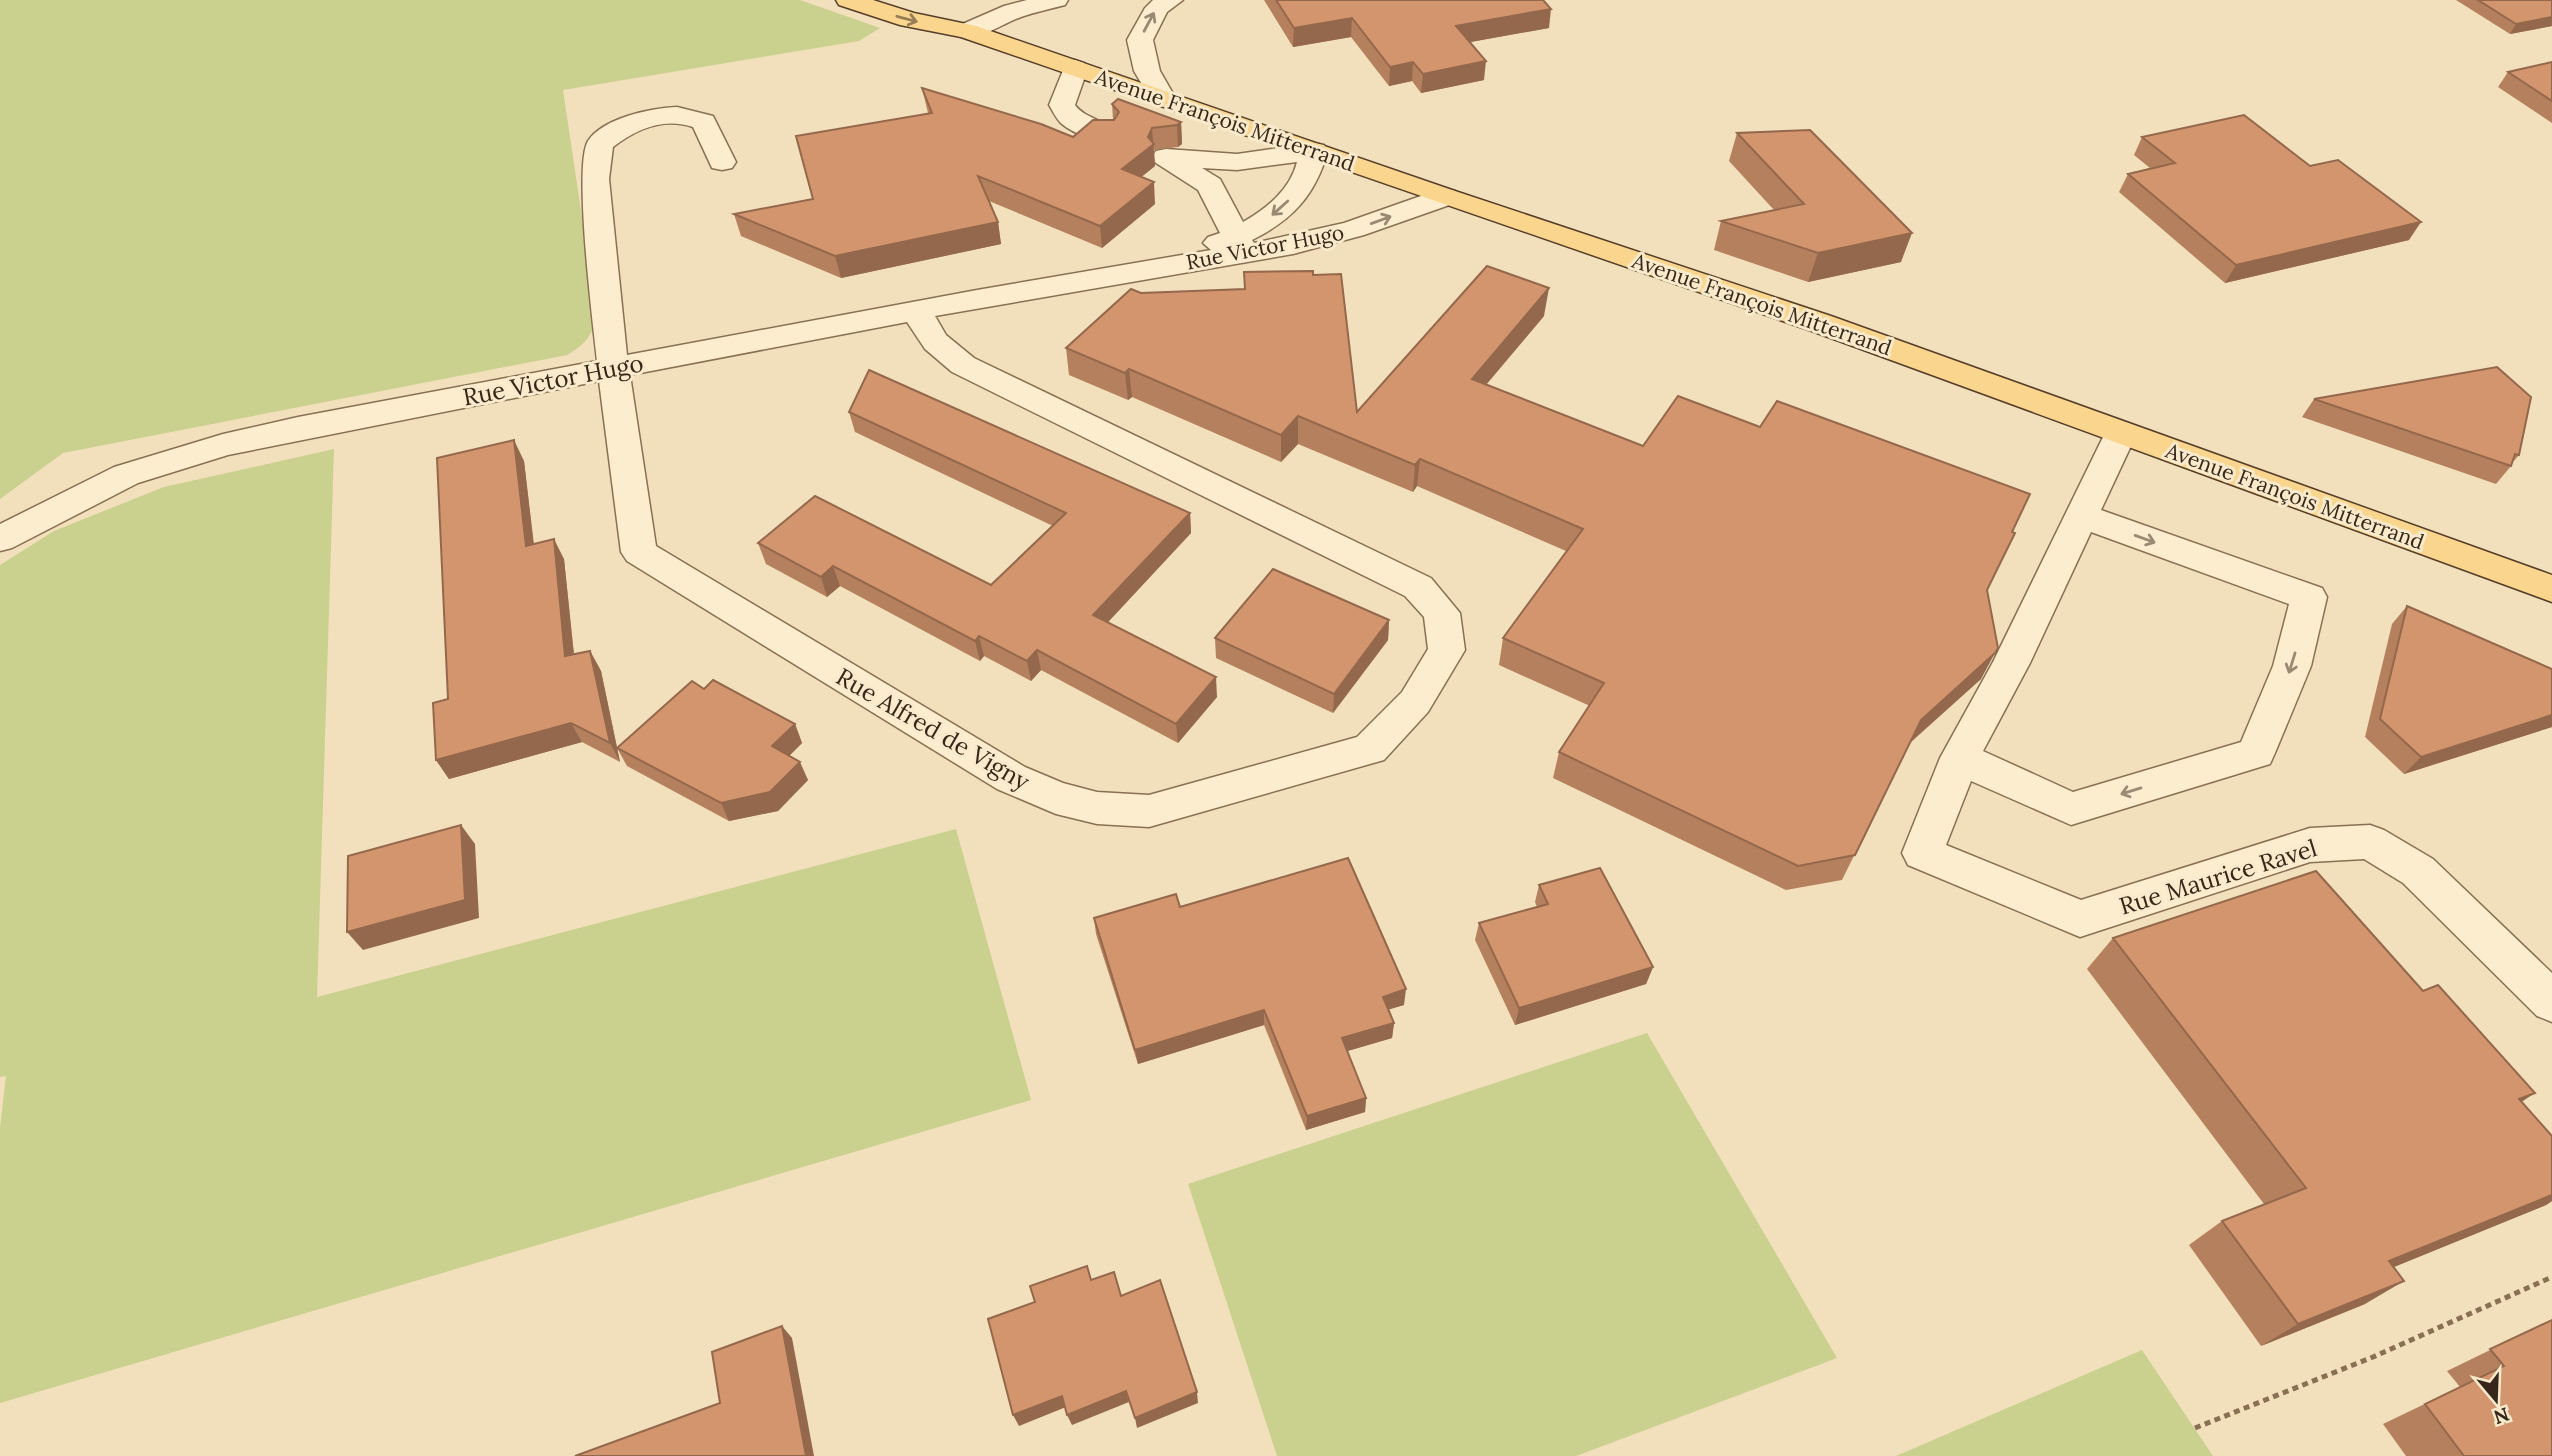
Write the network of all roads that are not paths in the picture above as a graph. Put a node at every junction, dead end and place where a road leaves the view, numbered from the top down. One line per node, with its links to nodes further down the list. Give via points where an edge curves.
1 (848, 0): 5 (main road, Avenue François Mitterrand, one-way to 5, via 909,20)
2 (922, 0): 5 (main road, Avenue François Mitterrand, via 936,5)
3 (1056, 0): 5 (street, via 1013,11)
4 (1171, 0): 7 (street, one-way to 4, via 1147,72 1140,40 1157,8)
5 (967, 31): 6 (main road, Avenue François Mitterrand)
6 (1075, 68): 7 (main road, Avenue François Mitterrand); 8 (street, via 1062,106 1071,118)
7 (1162, 97): 9 (main road, Avenue François Mitterrand)
8 (1104, 134)
9 (1314, 151): 11 (main road, Avenue François Mitterrand); 12 (street, Rue Victor Hugo, one-way to 12, via 1306,177 1289,200); 12 (street, via 1237,162 1166,157 1210,185)
10 (722, 162): 14 (street, via 704,122 691,116 667,114 620,127 600,144 594,179)
11 (1445, 197): 12 (street, Rue Victor Hugo, one-way to 11, via 1293,244 1354,229); 15 (main road, Avenue François Mitterrand, via 1820,323)
12 (1240, 244): 13 (street, Rue Victor Hugo, via 1122,273)
13 (917, 311): 14 (street, Rue Victor Hugo); 14 (street, Rue Alfred de Vigny, via 926,333 963,365 1418,587 1442,613 1447,650 1415,702 1370,749 1149,811 1097,808 1056,798 1011,778 639,552)
14 (613, 369): 17 (street, Rue Victor Hugo, via 223,445 126,475)
15 (2121, 433): 16 (street); 18 (main road, Avenue François Mitterrand)
16 (2081, 516): 19 (street); 19 (street, one-way to 19, via 2309,597 2291,666 2256,753 2071,809)
17 (0, 539)
18 (2552, 589)
19 (1960, 758): 20 (street, Rue Maurice Ravel, via 1922,853 2080,919 2310,845 2370,842 2418,872)
20 (2552, 1002)

